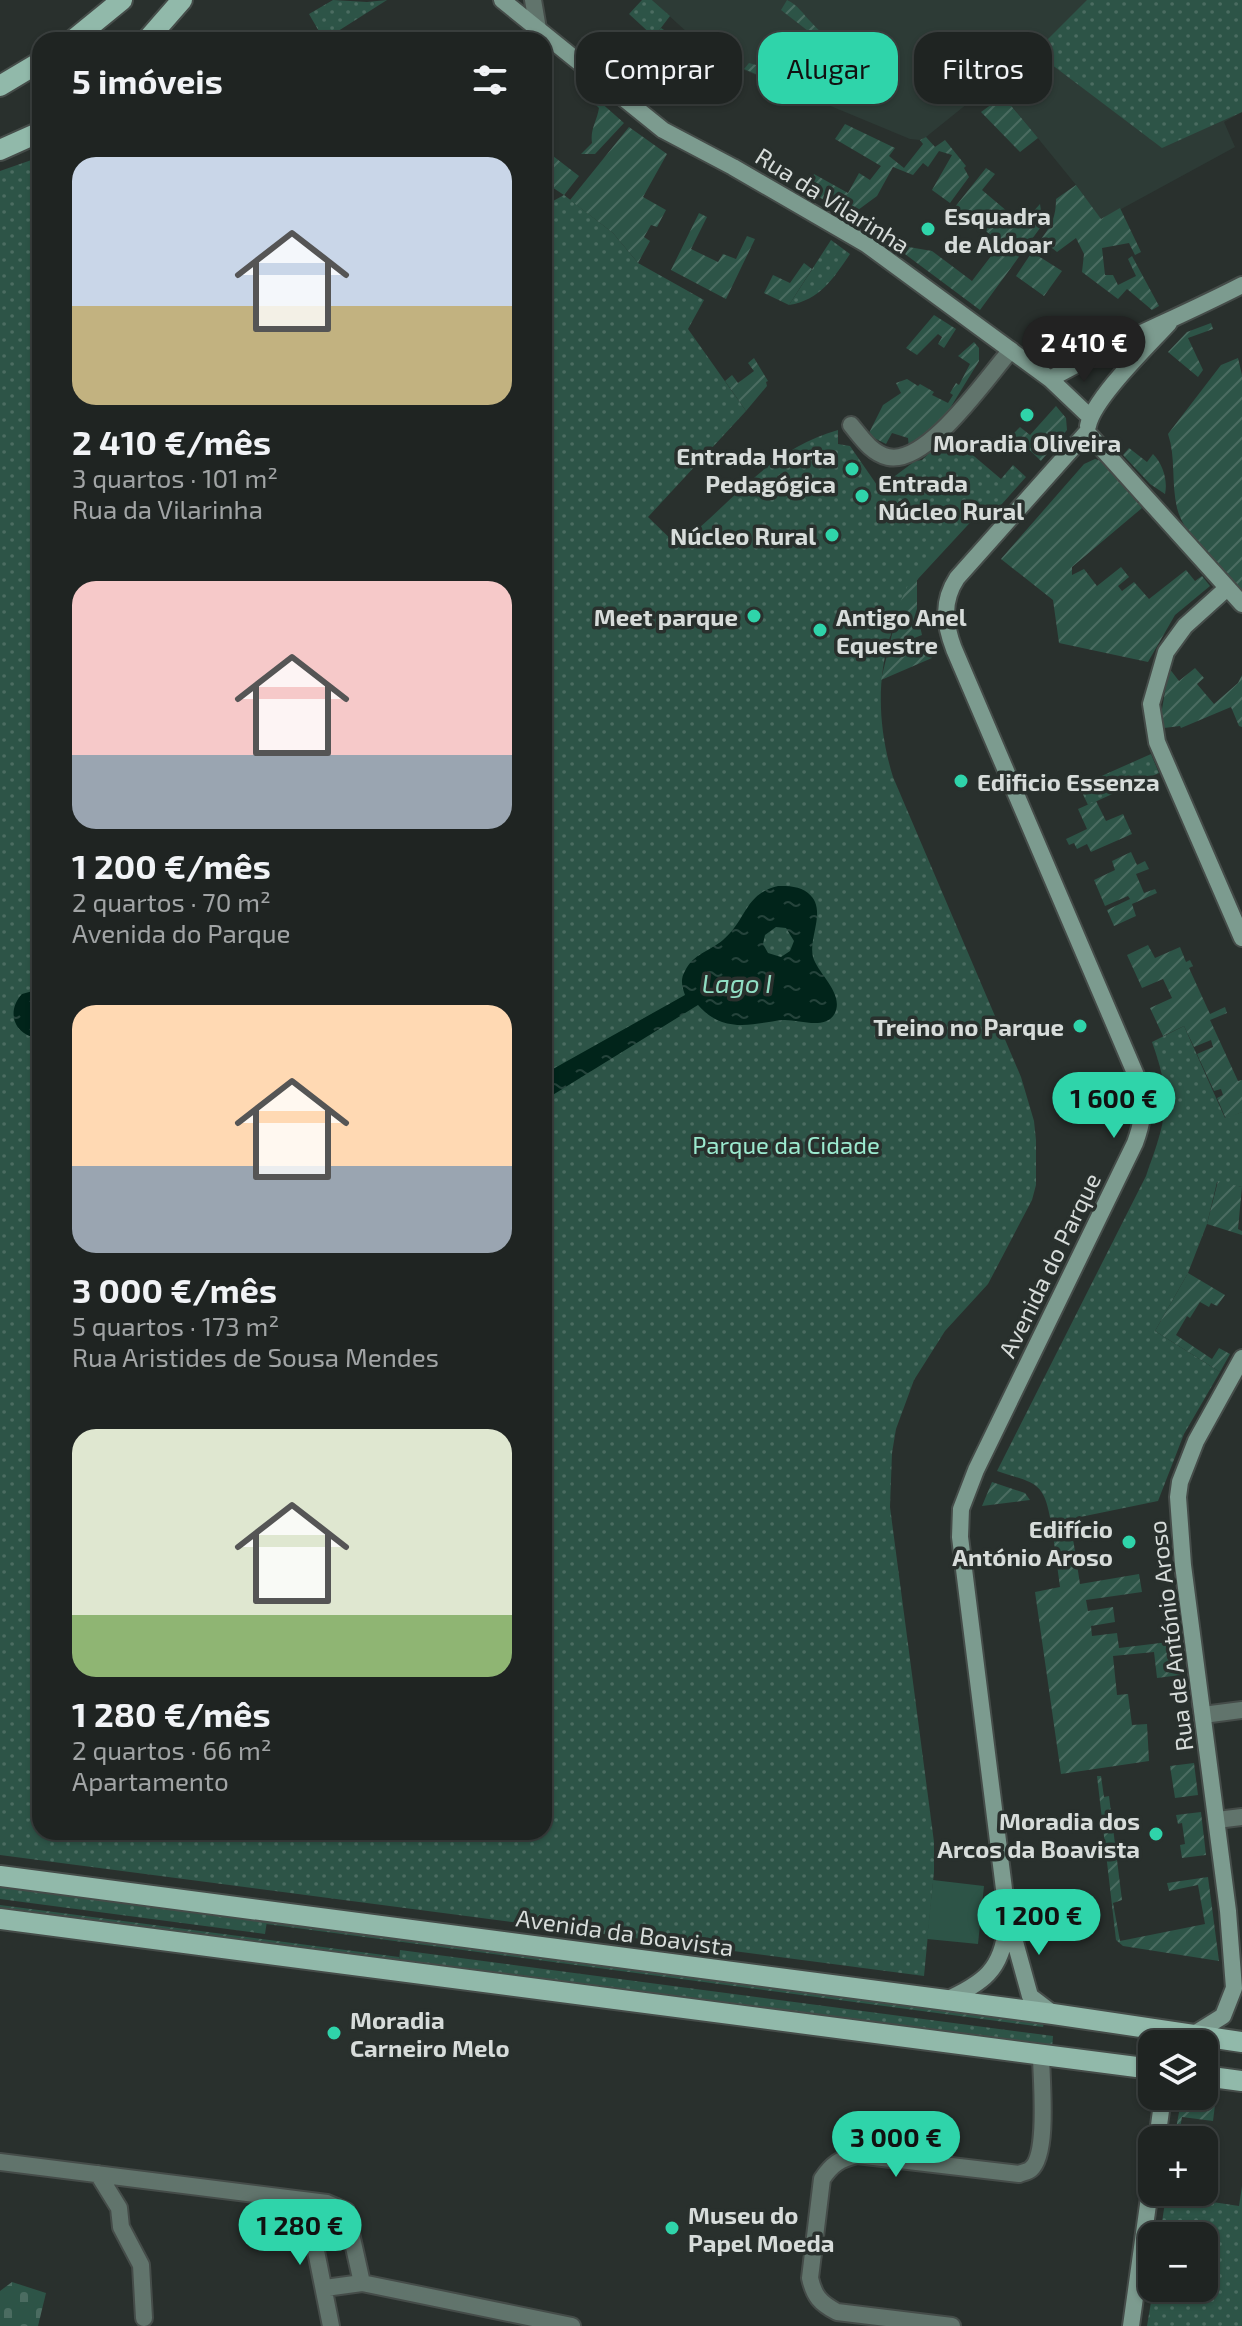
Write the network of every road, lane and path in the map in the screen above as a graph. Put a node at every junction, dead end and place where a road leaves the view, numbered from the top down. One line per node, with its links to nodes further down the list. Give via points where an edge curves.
1 (122, 0): 6 (main road)
2 (182, 0): 7 (main road)
3 (502, 0): 5 (main road, Rua da Vilarinha)
4 (533, 0): 5 (street)
5 (538, 29): 8 (main road, Rua da Vilarinha)
6 (83, 32)
7 (154, 32)
8 (542, 32)
9 (552, 40): 16 (main road, Rua da Vilarinha, via 663,130 866,244)
10 (32, 67): 11 (main road)
11 (0, 86)
12 (32, 136): 13 (main road)
13 (0, 150)
14 (1242, 285): 15 (main road)
15 (1170, 321): 17 (main road, via 1107,347); 19 (main road, Avenida do Parque, via 1119,379)
16 (1011, 350): 17 (main road, Rua da Vilarinha); 18 (street, via 948,428 903,457 871,449)
17 (1050, 379): 19 (main road, Rua da Vilarinha)
18 (851, 425)
19 (1089, 425): 20 (main road, Rua da Vilarinha); 29 (main road, Avenida do Parque, via 957,578 945,608 954,649 1144,1102 1135,1143 961,1509 960,1537)
20 (1226, 589): 21 (main road, Rua da Vilarinha); 22 (main road, via 1185,626 1166,652 1151,704 1157,742)
21 (1242, 604)
22 (1242, 938)
23 (1242, 1358): 25 (main road, Rua de António Aroso, via 1196,1441 1178,1497)
24 (1242, 1710): 25 (street)
25 (1203, 1715): 27 (main road, Rua de António Aroso)
26 (1242, 1817): 27 (street)
27 (1217, 1820): 34 (main road, Rua de António Aroso, via 1234,1988 1223,2016)
28 (0, 1876): 31 (main road, Avenida da Boavista)
29 (1007, 1913): 31 (main road, Avenida do Parque, via 1005,1947 994,1967 971,1989); 32 (main road, Avenida do Parque, via 1030,1996)
30 (0, 1919): 37 (main road)
31 (943, 2001): 32 (main road, Avenida da Boavista)
32 (1053, 2014): 33 (main road, Avenida da Boavista)
33 (1138, 2030)
34 (1203, 2030)
35 (1218, 2041): 36 (main road, Avenida da Boavista)
36 (1242, 2042)
37 (1041, 2054): 38 (main road); 52 (street, via 1042,2139 1031,2169 1019,2174 857,2155 842,2158 822,2179 810,2278 823,2305 837,2312)
38 (1138, 2067)
39 (1218, 2078): 40 (main road)
40 (1242, 2081)
41 (0, 2162): 42 (street)
42 (98, 2174): 43 (street); 46 (street)
43 (139, 2179): 44 (street); 46 (street)
44 (306, 2201): 47 (street, via 346,2211); 48 (street)
45 (1148, 2206): 53 (main road)
46 (119, 2208): 49 (street, via 121,2227 141,2265)
47 (362, 2283): 48 (street); 51 (street)
48 (325, 2288): 50 (street)
49 (144, 2318)
50 (331, 2326)
51 (572, 2326)
52 (952, 2326)
53 (1131, 2326)

